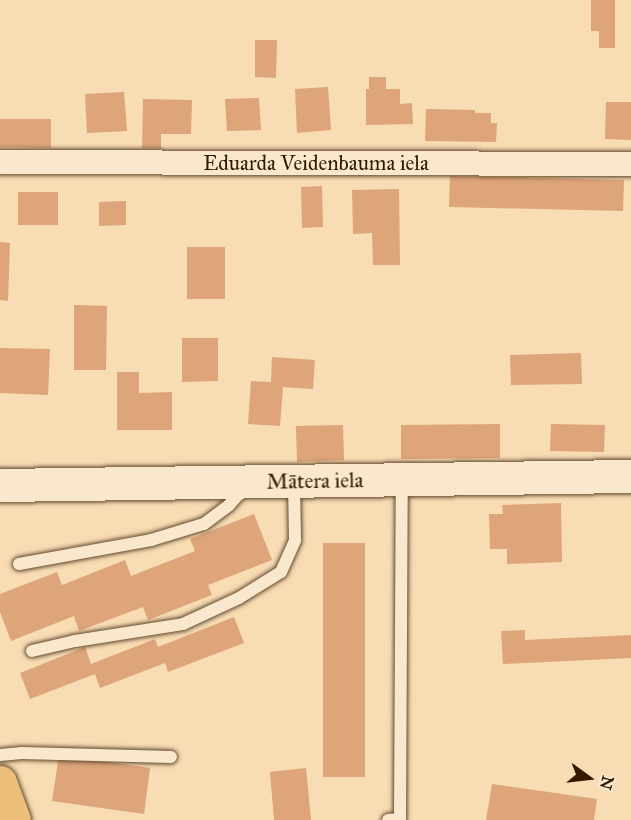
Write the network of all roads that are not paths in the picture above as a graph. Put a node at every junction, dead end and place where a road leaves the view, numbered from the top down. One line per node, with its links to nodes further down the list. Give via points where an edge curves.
1 (0, 162): 2 (street, Eduarda Veidenbauma iela)
2 (631, 164)
3 (631, 476): 4 (street, Mātera iela)
4 (402, 480): 5 (street, Mātera iela); 15 (lane)
5 (294, 481): 6 (street, Mātera iela); 9 (lane, via 295,540 281,572 239,598 183,624)
6 (250, 482): 7 (street, Mātera iela); 8 (lane, via 204,524 151,540)
7 (0, 486)
8 (19, 564)
9 (32, 651)
10 (0, 755): 11 (lane)
11 (171, 757)
12 (0, 782): 13 (main road)
13 (14, 820)
14 (388, 820): 15 (lane)
15 (400, 820)

